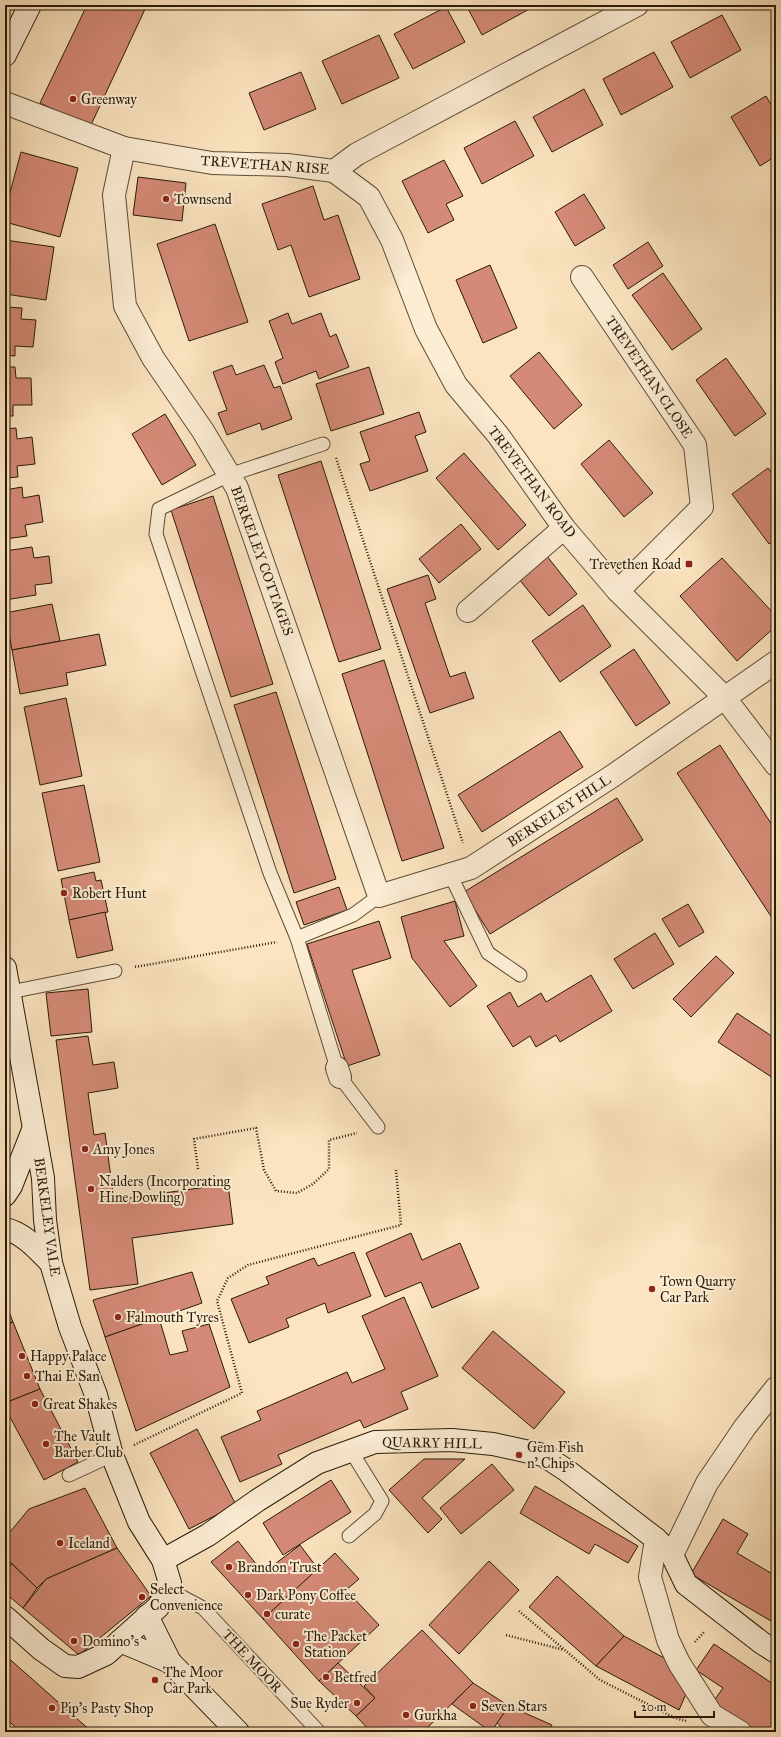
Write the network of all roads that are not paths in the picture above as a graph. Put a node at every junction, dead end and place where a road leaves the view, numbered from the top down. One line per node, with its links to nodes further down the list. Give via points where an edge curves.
1 (30, 5): 3 (street)
2 (637, 5): 6 (street, TREVETHAN RISE, via 364,150)
3 (5, 55)
4 (5, 103): 5 (street, TREVETHAN RISE)
5 (124, 148): 6 (street, TREVETHAN RISE, via 212,163 287,165); 9 (street, BERKELEY COTTAGES, via 114,195 125,306 154,358 203,430)
6 (334, 171): 10 (street, TREVETHAN ROAD, via 369,197 392,240 426,329 456,385 498,435)
7 (582, 277): 11 (street, TREVETHAN CLOSE, via 695,445 702,507)
8 (323, 444): 9 (lane)
9 (229, 475): 17 (street, BERKELEY COTTAGES, via 237,488); 18 (lane, via 159,509 156,534 270,873)
10 (564, 528): 11 (street, TREVETHAN ROAD); 12 (street)
11 (618, 591): 14 (street, TREVETHAN ROAD)
12 (468, 611)
13 (776, 662): 14 (street, BERKELEY HILL)
14 (724, 697): 15 (street, TREVETHAN ROAD); 16 (street, BERKELEY HILL, via 614,775 471,868)
15 (776, 765)
16 (450, 874): 17 (street, BERKELEY HILL); 21 (lane, via 488,953)
17 (379, 896): 18 (lane, via 353,915)
18 (297, 938): 23 (lane, via 338,1072)
19 (5, 968): 22 (street, BERKELEY VALE)
20 (115, 971): 22 (lane)
21 (520, 975)
22 (10, 992): 24 (street, BERKELEY VALE)
23 (378, 1127)
24 (33, 1130): 25 (street); 27 (street, BERKELEY VALE, via 43,1178)
25 (5, 1195)
26 (5, 1229): 27 (street, via 30,1242)
27 (51, 1263): 30 (street, BERKELEY VALE, via 70,1327 96,1396)
28 (776, 1388): 34 (street, via 745,1427 707,1483)
29 (351, 1451): 32 (lane, via 382,1501 375,1514); 33 (street, QUARRY HILL, via 374,1442 452,1440 493,1444 542,1455 566,1470); 35 (street, QUARRY HILL, via 316,1463 208,1535)
30 (112, 1455): 31 (lane); 35 (street, BERKELEY VALE, via 139,1522)
31 (69, 1475)
32 (349, 1536)
33 (656, 1539): 34 (street, QUARRY HILL); 44 (street, via 650,1577 668,1640 678,1662 712,1715)
34 (672, 1555): 40 (street, QUARRY HILL, via 686,1584)
35 (163, 1560): 36 (street, BERKELEY VALE, via 170,1583)
36 (168, 1590): 37 (street, via 158,1607); 43 (lane, THE MOOR, via 203,1608)
37 (147, 1616): 39 (street); 41 (street)
38 (5, 1617): 39 (street, via 41,1649 65,1666 78,1667 106,1654)
39 (120, 1641): 41 (street)
40 (776, 1652)
41 (170, 1662): 42 (street)
42 (238, 1732)
43 (320, 1732)
44 (740, 1732)

